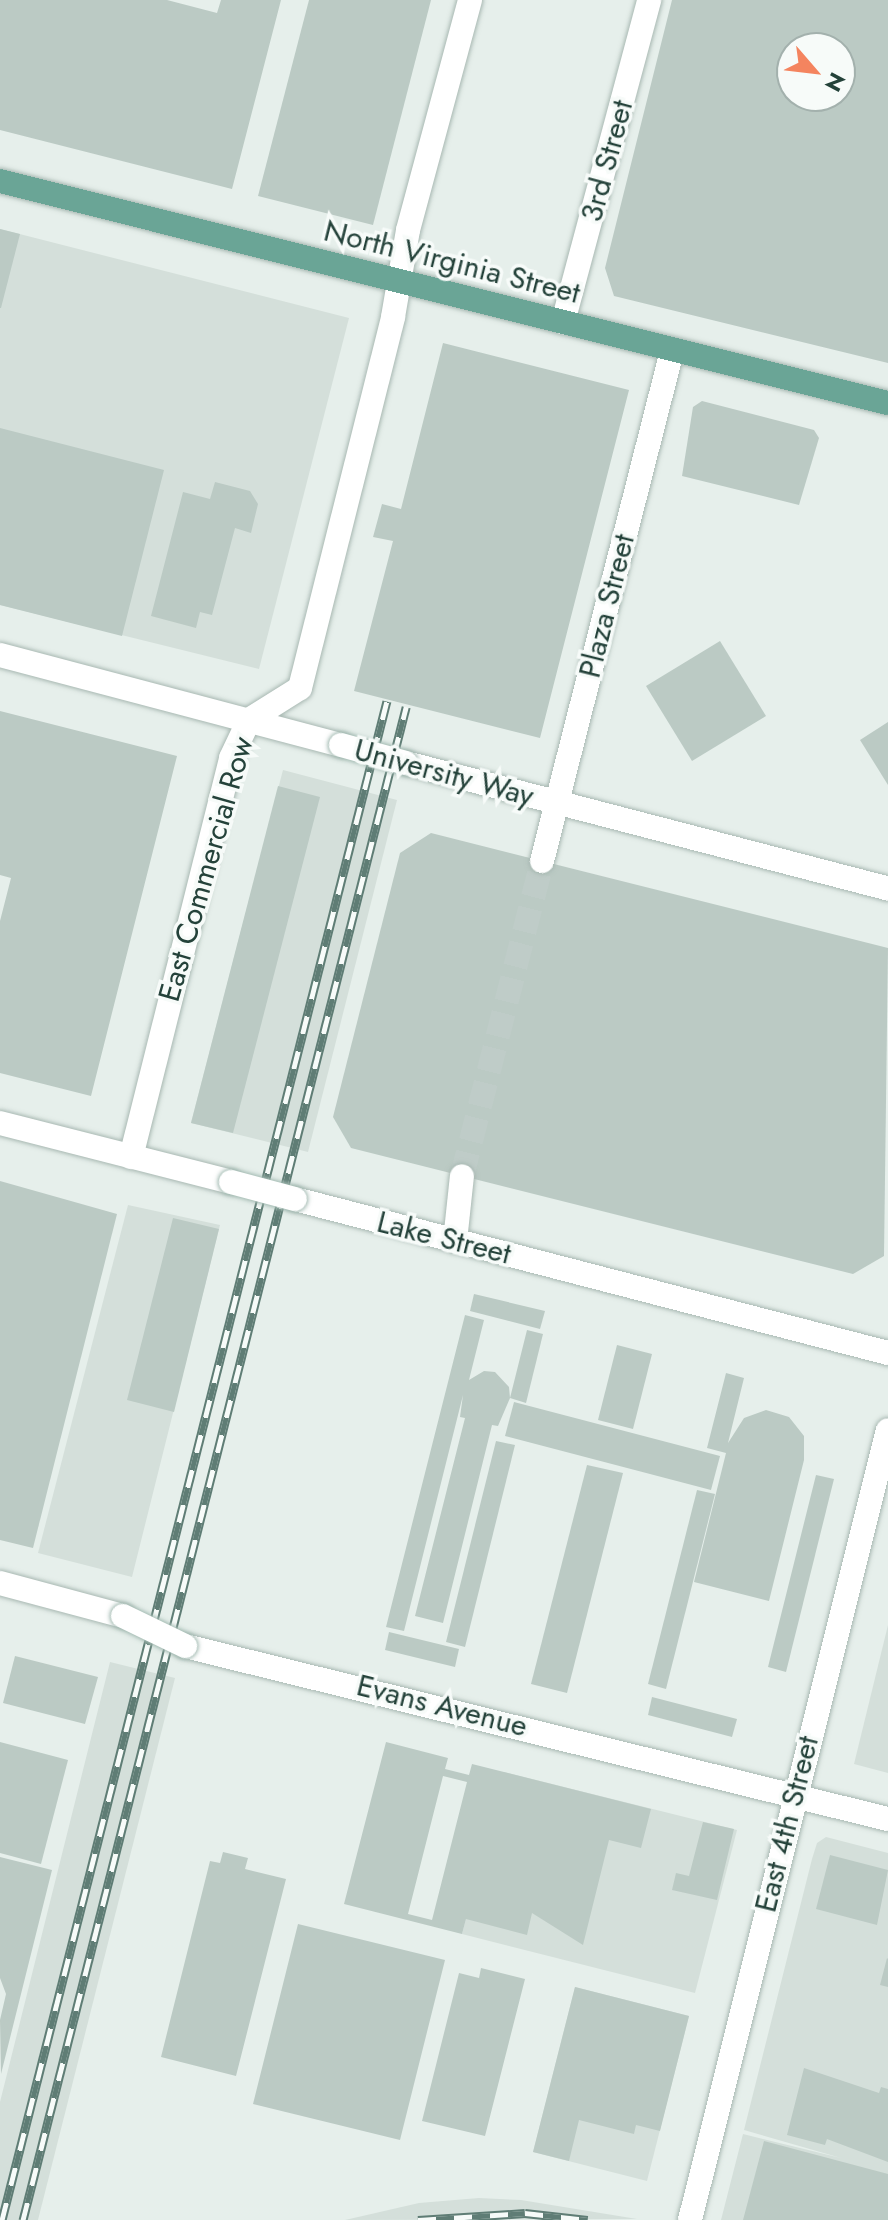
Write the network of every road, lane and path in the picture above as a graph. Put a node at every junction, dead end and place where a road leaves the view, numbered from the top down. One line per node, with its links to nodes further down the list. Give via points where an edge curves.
1 (470, 0): 4 (street, East Commercial Row)
2 (649, 0): 5 (street, 3rd Street)
3 (0, 181): 4 (main road, North Virginia Street)
4 (399, 282): 5 (main road, North Virginia Street); 9 (street, East Commercial Row, via 300,688)
5 (563, 322): 6 (main road, North Virginia Street)
6 (672, 351): 7 (main road, North Virginia Street); 10 (street, Plaza Street)
7 (888, 403)
8 (0, 655): 9 (street, University Way)
9 (249, 720): 10 (street, University Way, bridge); 14 (street, East Commercial Row, via 231,758)
10 (557, 803): 11 (street, Plaza Street); 12 (street, University Way)
11 (542, 861)
12 (888, 889)
13 (0, 1123): 14 (street, Lake Street)
14 (131, 1157): 16 (street, Lake Street, bridge)
15 (462, 1176): 16 (street)
16 (455, 1241): 17 (street, Lake Street)
17 (888, 1353)
18 (888, 1430): 20 (street, East 4th Street)
19 (0, 1583): 20 (street, Evans Avenue, bridge, via 123,1616 185,1646)
20 (795, 1794): 21 (street, Evans Avenue); 22 (street, East 4th Street)
21 (888, 1819)
22 (690, 2220)

